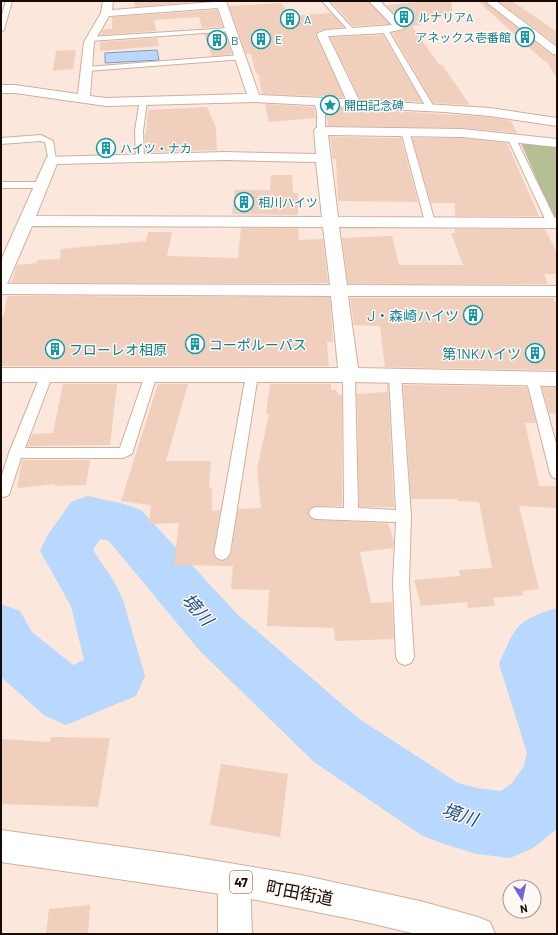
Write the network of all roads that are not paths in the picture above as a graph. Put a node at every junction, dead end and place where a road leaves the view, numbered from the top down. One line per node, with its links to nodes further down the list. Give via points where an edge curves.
1 (9, 1): 9 (lane)
2 (108, 1): 8 (street)
3 (325, 1): 13 (lane)
4 (388, 1): 6 (street)
5 (490, 1): 15 (street)
6 (375, 2): 12 (street, via 399,26 396,29)
7 (222, 3): 8 (street); 11 (street)
8 (106, 13): 14 (street)
9 (3, 18): 10 (lane)
10 (1, 30)
11 (231, 30): 14 (lane); 16 (street)
12 (385, 30): 13 (street); 25 (lane)
13 (352, 31): 23 (street, via 322,35)
14 (90, 39): 17 (street)
15 (557, 52)
16 (241, 57): 17 (lane); 20 (street)
17 (87, 69): 19 (street)
18 (1, 89): 19 (street)
19 (84, 98): 22 (street, via 106,102)
20 (254, 98): 21 (street); 22 (street)
21 (318, 100): 23 (street); 27 (lane, via 322,111)
22 (143, 101): 32 (lane, via 139,131)
23 (354, 103): 24 (street)
24 (406, 106): 25 (street); 28 (street)
25 (430, 107): 26 (street, via 490,112)
26 (557, 122)
27 (321, 131): 28 (street); 33 (street)
28 (405, 131): 29 (street, via 462,133); 38 (lane)
29 (512, 139): 31 (street); 39 (lane)
30 (1, 141): 34 (lane, via 40,138 47,140)
31 (557, 143)
32 (140, 158): 33 (street); 34 (street)
33 (323, 158): 37 (street)
34 (52, 160): 36 (street)
35 (1, 185): 36 (lane)
36 (40, 185): 40 (street)
37 (330, 222): 38 (street); 40 (street); 43 (street)
38 (430, 222): 39 (street)
39 (554, 223)
40 (18, 226): 41 (street)
41 (1, 280)
42 (1, 289): 43 (street)
43 (338, 290): 44 (street); 49 (street)
44 (557, 291)
45 (47, 374): 46 (street); 47 (street); 53 (lane)
46 (1, 375)
47 (151, 375): 48 (street); 53 (lane, via 127,450 123,453)
48 (252, 375): 49 (street); 59 (lane)
49 (349, 375): 50 (street); 57 (lane)
50 (395, 376): 51 (street); 58 (lane)
51 (532, 378): 52 (street); 54 (lane)
52 (557, 379)
53 (16, 454): 55 (lane)
54 (557, 473)
55 (4, 491)
56 (316, 513): 57 (lane)
57 (351, 514): 58 (lane)
58 (404, 516): 60 (lane, via 401,582)
59 (222, 553)
60 (405, 657)
61 (1, 846): 62 (street, 町田街道 / 47)
62 (234, 880): 63 (street); 64 (street, 町田街道 / 47, via 325,896 439,922)
63 (235, 934)
64 (478, 934)

